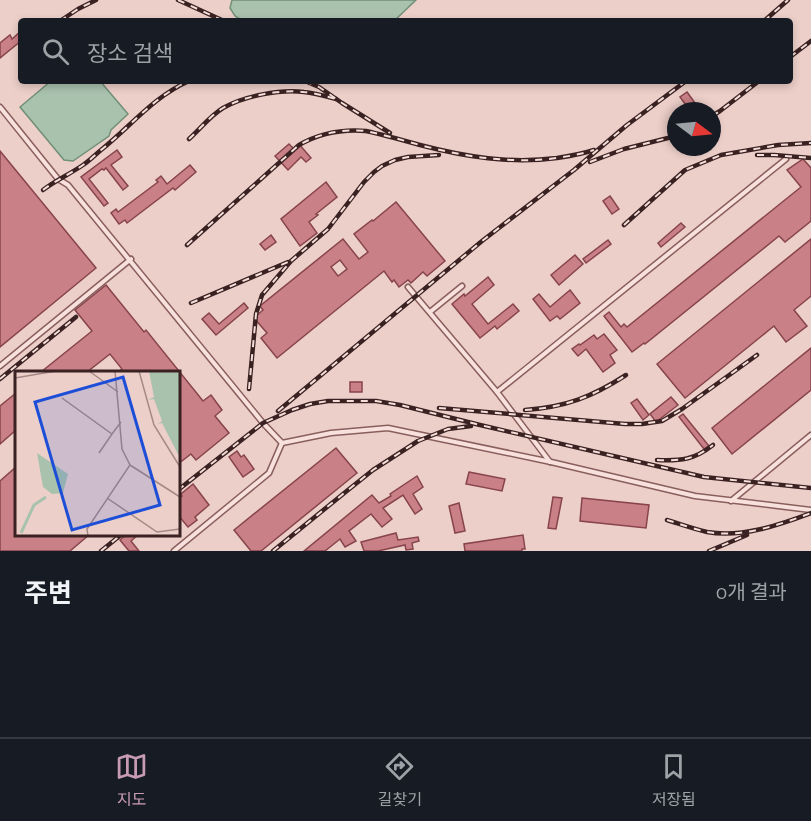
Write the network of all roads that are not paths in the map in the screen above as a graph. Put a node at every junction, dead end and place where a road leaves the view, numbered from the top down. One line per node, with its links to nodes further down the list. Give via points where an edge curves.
1 (0, 107): 3 (lane, via 58,179 68,185)
2 (786, 159): 8 (lane)
3 (131, 259): 7 (lane); 10 (lane)
4 (462, 286): 6 (lane)
5 (408, 287): 6 (lane)
6 (430, 312): 8 (lane)
7 (0, 366)
8 (496, 392): 11 (lane)
9 (811, 435): 12 (lane)
10 (282, 443): 11 (lane, via 331,433 388,428); 14 (lane, via 269,473)
11 (550, 462): 12 (lane)
12 (730, 501): 13 (lane)
13 (811, 510)
14 (174, 551)

